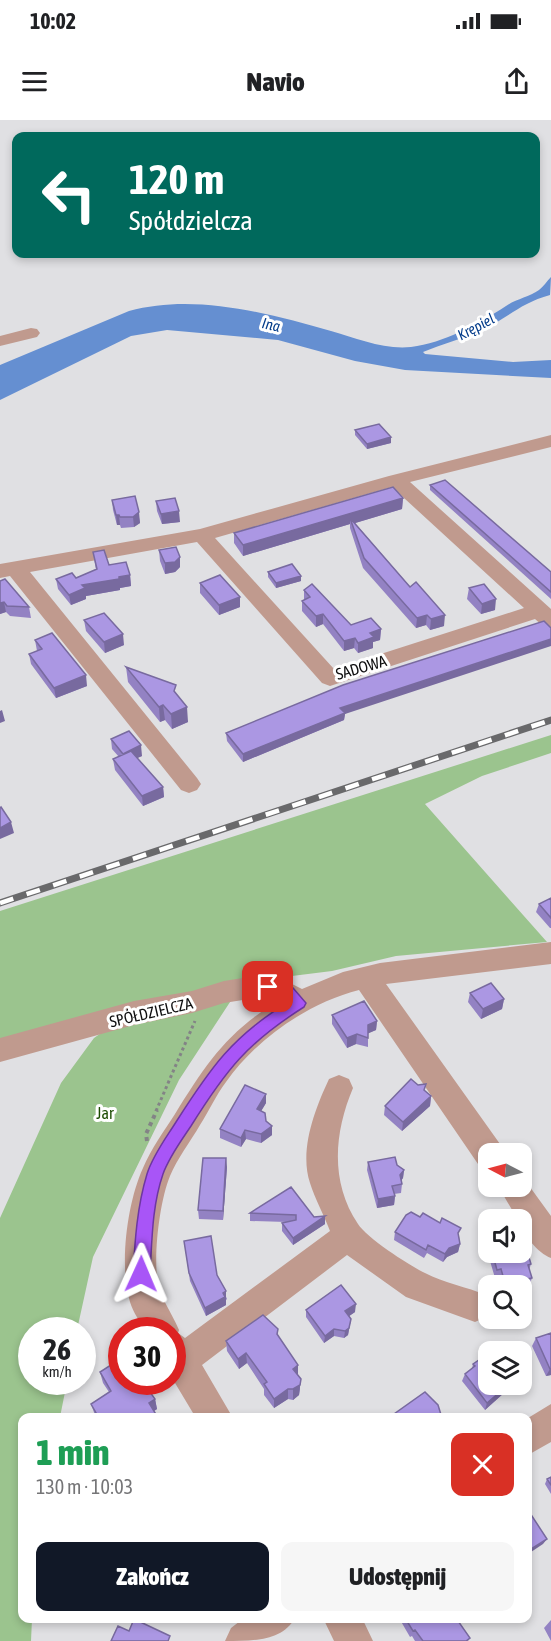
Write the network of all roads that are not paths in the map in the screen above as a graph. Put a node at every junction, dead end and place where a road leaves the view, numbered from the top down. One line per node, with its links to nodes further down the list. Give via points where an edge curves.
1 (31, 333): 2 (street)
2 (0, 341)
3 (551, 441): 4 (street)
4 (396, 480): 5 (street); 7 (street, SADOWA)
5 (202, 535): 6 (street); 7 (street, SADOWA, via 330,678)
6 (8, 569): 8 (street)
7 (545, 615)
8 (189, 784)
9 (549, 957): 10 (street, via 391,972)
10 (366, 978): 11 (street, via 343,983); 14 (street)
11 (298, 1003): 12 (street, SPÓŁDZIELCZA, via 288,993 268,987 224,992); 19 (street, via 237,1048 216,1073 156,1172 146,1211 141,1274 146,1302)
12 (0, 1050)
13 (339, 1088): 16 (street, via 322,1146 324,1181)
14 (481, 1143)
15 (520, 1197): 17 (street)
16 (348, 1236): 18 (street, via 417,1286); 20 (street)
17 (551, 1243)
18 (475, 1306)
19 (155, 1317)
20 (186, 1348)
21 (186, 1369): 22 (street)
22 (213, 1413)
23 (551, 1421): 24 (street)
24 (532, 1435)
25 (270, 1623): 27 (street)
26 (344, 1623): 28 (street)
27 (244, 1641)
28 (354, 1641)

